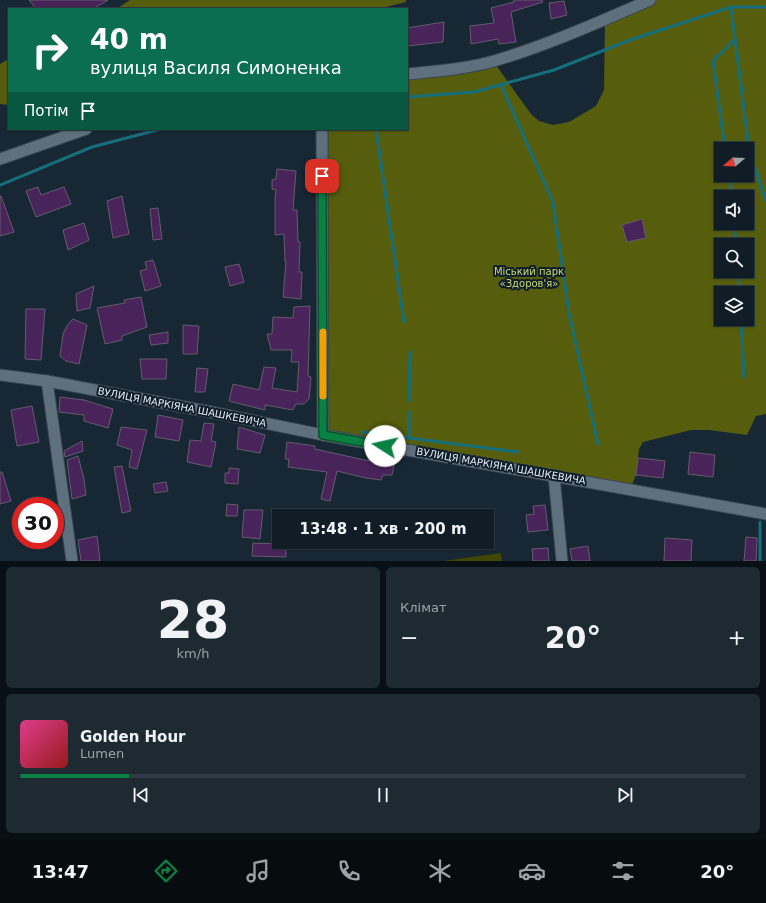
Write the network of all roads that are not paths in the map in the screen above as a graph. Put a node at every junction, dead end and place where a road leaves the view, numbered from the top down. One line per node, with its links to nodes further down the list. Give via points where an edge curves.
1 (650, 0): 2 (street, via 534,48 493,61 462,68)
2 (408, 74)
3 (83, 130): 5 (street)
4 (322, 130): 8 (street)
5 (0, 159)
6 (0, 375): 7 (street, ВУЛИЦЯ МАРКІЯНА ШАШКЕВИЧА)
7 (47, 381): 8 (street, ВУЛИЦЯ МАРКІЯНА ШАШКЕВИЧА); 11 (street)
8 (323, 435): 9 (street, ВУЛИЦЯ МАРКІЯНА ШАШКЕВИЧА)
9 (554, 476): 10 (street, ВУЛИЦЯ МАРКІЯНА ШАШКЕВИЧА); 12 (street)
10 (766, 514)
11 (72, 561)
12 (562, 561)

